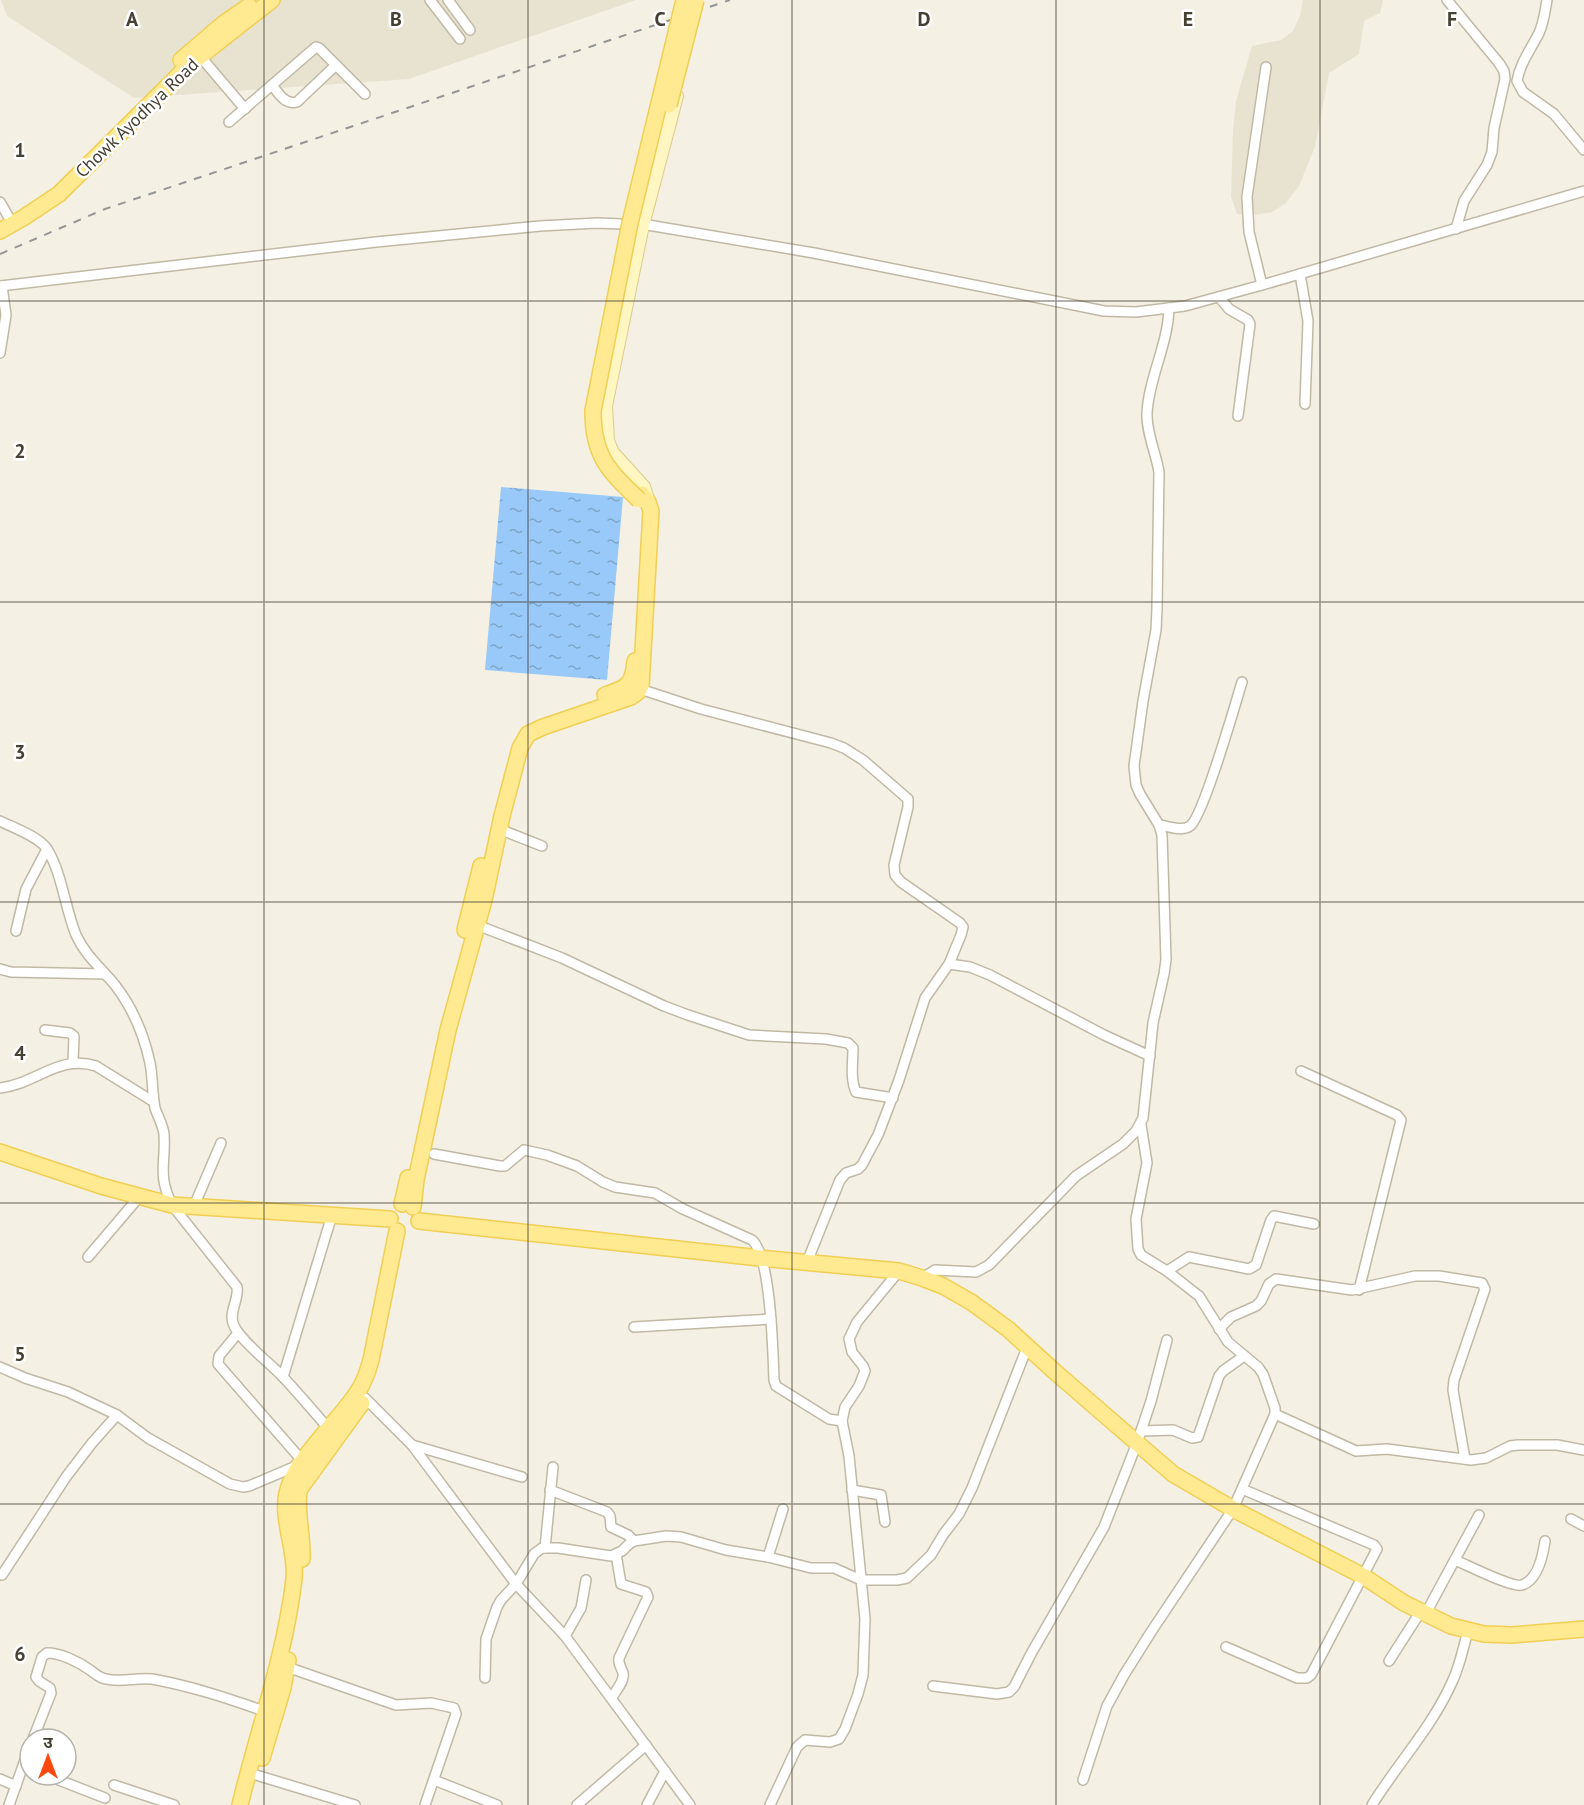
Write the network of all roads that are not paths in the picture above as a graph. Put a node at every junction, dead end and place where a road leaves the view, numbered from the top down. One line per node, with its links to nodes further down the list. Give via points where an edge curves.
1 (256, 0): 10 (main road, Chowk Ayodhya Road)
2 (272, 0): 10 (main road, Chowk Ayodhya Road)
3 (430, 0): 12 (street)
4 (448, 0): 11 (street)
5 (682, 0): 24 (street); 36 (main road, bridge, via 630,223 593,411 598,452 605,464)
6 (696, 0): 36 (main road, bridge, via 638,224 599,412 601,440 610,459)
7 (701, 0): 25 (street)
8 (1447, 0): 26 (street, via 1499,63 1505,78 1492,152 1464,201)
9 (1547, 0): 20 (street, via 1545,16 1517,81 1523,92 1554,114)
10 (226, 28): 13 (main road, Chowk Ayodhya Road); 23 (main road, Chowk Ayodhya Road, via 195,46 78,166)
11 (470, 30)
12 (460, 39)
13 (200, 56): 18 (street); 27 (main road, Chowk Ayodhya Road, via 58,194)
14 (336, 65): 16 (street, via 316,47); 16 (street, via 297,102 286,101); 17 (street)
15 (1266, 67): 29 (street, via 1246,197 1249,232)
16 (272, 85): 18 (street)
17 (365, 94)
18 (245, 109): 19 (street)
19 (229, 122)
20 (1584, 150)
21 (1584, 191): 26 (street)
22 (0, 202): 23 (street)
23 (4, 218)
24 (625, 224): 25 (street); 30 (street, via 540,226 376,242); 36 (street, via 588,430 593,451 605,470)
25 (642, 225): 32 (street, via 814,253 1104,311); 36 (street, via 609,384 605,422 612,453 643,487)
26 (1456, 229): 28 (street)
27 (0, 231)
28 (1300, 274): 29 (street); 34 (street, via 1308,321)
29 (1262, 285): 31 (street)
30 (1, 286): 33 (street, via 6,315)
31 (1219, 297): 32 (street); 35 (street, via 1250,324)
32 (1169, 308): 40 (street, via 1147,411 1159,472 1158,609 1134,766 1140,794)
33 (0, 353)
34 (1305, 404)
35 (1238, 416)
36 (643, 500): 38 (main road, via 651,511); 63 (main road, via 633,676 624,689 521,729 507,761 437,1034)
37 (1242, 682): 40 (street, via 1196,819 1184,829)
38 (640, 689): 41 (main road, via 631,697 528,734 520,748); 46 (street, via 831,743 863,760 906,795 908,807 894,870 902,882 960,923 963,930)
39 (0, 821): 43 (street)
40 (1158, 825): 50 (street, via 1163,845 1166,960)
41 (499, 829): 42 (street); 44 (main road)
42 (543, 846)
43 (47, 849): 45 (street, via 26,889); 48 (street, via 75,933)
44 (477, 926): 54 (street, via 562,958 664,1006 749,1035 848,1043 853,1048 856,1092); 63 (main road, via 448,1030)
45 (15, 932)
46 (949, 964): 50 (street, via 990,975); 54 (street, via 924,998)
47 (0, 969): 48 (street)
48 (105, 974): 55 (street, via 141,1030 154,1082)
49 (45, 1030): 51 (street, via 74,1036)
50 (1150, 1056): 56 (street)
51 (73, 1062): 53 (street, via 26,1082); 55 (street, via 96,1066)
52 (1301, 1071): 73 (street, via 1398,1115 1401,1120)
53 (0, 1088)
54 (893, 1098): 69 (street, via 862,1165 840,1180)
55 (154, 1102): 61 (street, via 163,1131 163,1182)
56 (1141, 1125): 71 (street, via 1147,1169 1136,1219 1137,1243 1141,1255); 72 (street, via 1123,1144 1076,1176 983,1270 935,1270)
57 (221, 1143): 62 (street)
58 (0, 1152): 60 (main road)
59 (434, 1154): 68 (street, via 500,1166 524,1150 547,1155 615,1187 656,1193 752,1240)
60 (139, 1197): 61 (main road); 67 (street)
61 (172, 1205): 62 (main road); 77 (street, via 237,1287 232,1319)
62 (194, 1206): 64 (main road)
63 (411, 1211): 66 (main road, via 413,1230); 66 (main road, via 393,1210); 68 (main road)
64 (332, 1215): 66 (main road); 82 (street)
65 (1314, 1224): 71 (street, via 1274,1216 1257,1265 1249,1269 1189,1257)
66 (398, 1228): 83 (main road, via 383,1352 372,1389); 87 (main road, via 366,1377)
67 (88, 1257)
68 (760, 1258): 69 (main road); 74 (street)
69 (807, 1262): 70 (main road)
70 (899, 1271): 72 (main road); 86 (street, via 851,1332 850,1346 864,1371)
71 (1167, 1271): 76 (street, via 1199,1296)
72 (922, 1278): 79 (main road, via 971,1302)
73 (1359, 1290): 76 (street, via 1276,1279 1256,1306 1231,1317); 91 (street, via 1415,1276 1462,1279 1484,1285 1454,1380)
74 (771, 1319): 75 (street); 86 (street, via 776,1386 829,1419)
75 (634, 1327)
76 (1219, 1329): 80 (street)
77 (238, 1333): 82 (street); 85 (street, via 219,1356 218,1364 299,1457 294,1467 249,1486 237,1486 148,1438)
78 (1167, 1340): 88 (street)
79 (1028, 1345): 88 (main road, via 1054,1371); 112 (street, via 972,1488 931,1555 907,1578)
80 (1244, 1356): 84 (street, via 1263,1374); 88 (street, via 1219,1376 1198,1437 1166,1429)
81 (0, 1367): 85 (street)
82 (283, 1377): 87 (street)
83 (365, 1398): 89 (street); 120 (main road, via 299,1490 300,1594)
84 (1275, 1414): 91 (street, via 1356,1451 1387,1449); 94 (street)
85 (117, 1415): 109 (street, via 66,1477)
86 (842, 1420): 96 (street)
87 (329, 1429): 124 (main road, via 300,1466 287,1495 294,1576 278,1664)
88 (1139, 1437): 98 (main road, via 1173,1474); 122 (street, via 1104,1527 1010,1692 997,1694)
89 (412, 1445): 93 (street); 113 (street)
90 (1584, 1450): 91 (street, via 1518,1445 1486,1458)
91 (1465, 1459)
92 (553, 1467): 95 (street)
93 (522, 1477)
94 (1242, 1489): 98 (street); 110 (street, via 1376,1546 1377,1552)
95 (550, 1490): 104 (street, via 607,1512 611,1527); 105 (street)
96 (852, 1490): 101 (street, via 881,1495); 112 (street)
97 (783, 1509): 107 (street)
98 (1233, 1509): 110 (main road); 131 (street, via 1124,1675 1107,1706)
99 (1479, 1515): 108 (street)
100 (1572, 1519): 102 (street)
101 (885, 1522)
102 (1584, 1526)
103 (1545, 1540): 108 (street, via 1537,1569 1521,1586)
104 (634, 1541): 106 (street); 107 (street, via 681,1537)
105 (545, 1548): 106 (street); 113 (street, via 534,1554)
106 (616, 1554): 123 (street, via 621,1584 646,1592 648,1597 619,1658 623,1679)
107 (768, 1557): 112 (street, via 811,1568 834,1569)
108 (1455, 1560): 114 (street)
109 (2, 1575)
110 (1363, 1576): 114 (main road); 118 (street, via 1307,1678 1298,1678)
111 (586, 1580): 117 (street, via 581,1608)
112 (861, 1580): 147 (street, via 865,1619 863,1675 845,1729 834,1741 801,1742)
113 (516, 1584): 117 (street); 121 (street, via 501,1600 487,1632)
114 (1423, 1612): 116 (main road); 119 (street)
115 (1584, 1629): 116 (main road, via 1512,1635)
116 (1468, 1632): 148 (street, via 1460,1663 1444,1698)
117 (565, 1636): 123 (street)
118 (1226, 1647)
119 (1389, 1661)
120 (287, 1667): 128 (main road); 130 (street, via 396,1705 430,1703 454,1708 456,1714)
121 (485, 1678)
122 (933, 1686)
123 (612, 1698): 126 (street)
124 (264, 1711): 125 (street, via 191,1687 151,1679 103,1679 81,1664 47,1653 36,1677 51,1693); 140 (main road)
125 (38, 1727)
126 (646, 1744): 127 (street); 144 (street)
127 (665, 1772): 145 (street); 146 (street)
128 (256, 1775): 141 (main road); 142 (street)
129 (0, 1779): 134 (street)
130 (434, 1780): 137 (street); 143 (street)
131 (1083, 1780)
132 (18, 1782): 134 (street)
133 (114, 1785): 139 (street)
134 (16, 1786): 138 (street)
135 (77, 1787): 136 (street)
136 (105, 1798)
137 (494, 1804)
138 (9, 1805)
139 (174, 1805)
140 (240, 1805)
141 (251, 1805)
142 (355, 1805)
143 (425, 1805)
144 (577, 1805)
145 (647, 1805)
146 (690, 1805)
147 (770, 1805)
148 (1372, 1805)

